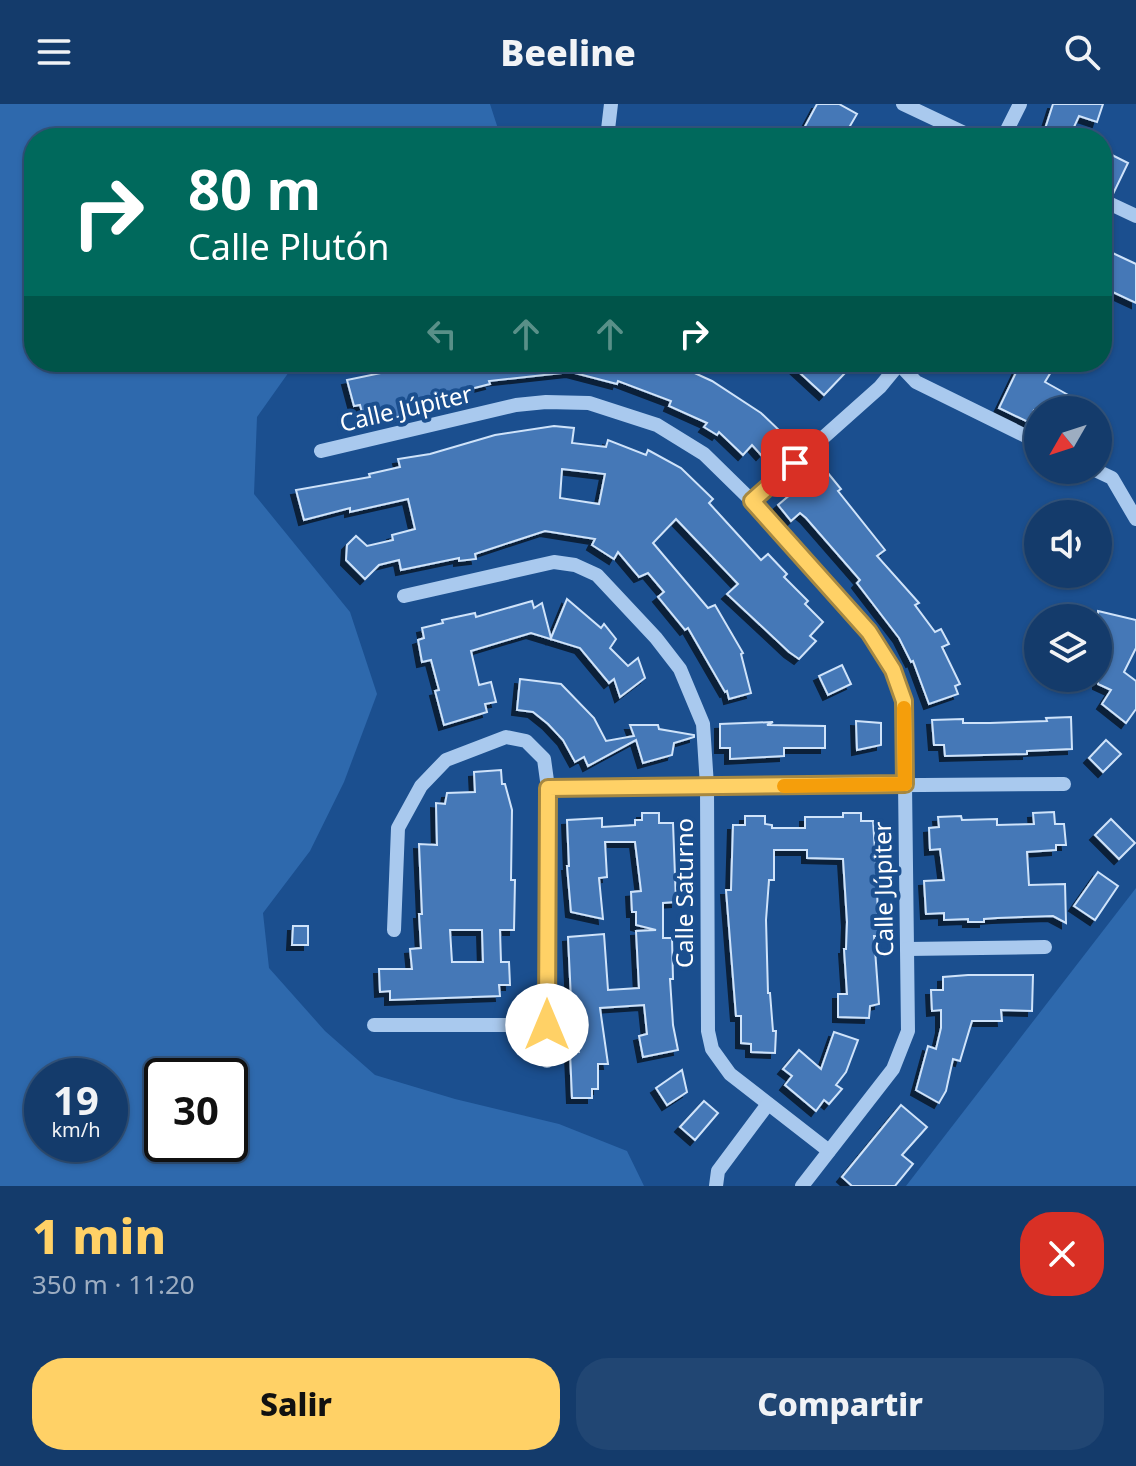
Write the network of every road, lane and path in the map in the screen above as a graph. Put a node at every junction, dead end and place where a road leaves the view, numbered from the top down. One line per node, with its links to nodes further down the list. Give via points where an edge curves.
1 (611, 104): 4 (street)
2 (903, 104): 5 (street)
3 (1020, 104): 6 (street)
4 (608, 128)
5 (954, 128)
6 (1008, 128)
7 (1112, 205): 8 (street)
8 (1136, 216)
9 (892, 372): 14 (street)
10 (908, 372): 11 (street, via 916,382)
11 (1024, 435)
12 (321, 451): 14 (street, Calle Júpiter, via 516,405 589,403 657,425 704,454)
13 (1112, 478): 15 (street)
14 (752, 501): 17 (street, Calle Júpiter, via 869,632 893,670 904,701)
15 (1136, 519)
16 (404, 596): 19 (street, Calle Saturno, via 554,562 597,575 680,669 703,724)
17 (905, 784): 18 (street); 19 (street); 23 (street, Calle Júpiter)
18 (1064, 784)
19 (707, 786): 20 (street); 27 (street, Calle Saturno, via 708,1031 712,1049 730,1074)
20 (548, 788): 21 (street, via 544,759 526,741 506,737 446,760 421,786 398,828); 25 (street)
21 (394, 930)
22 (1045, 947): 23 (street)
23 (907, 949): 28 (street, Calle Júpiter, via 908,1031 893,1069)
24 (374, 1025): 25 (street)
25 (547, 1025): 26 (street)
26 (547, 1061)
27 (768, 1104): 28 (street, Calle Saturno); 29 (street, via 718,1171)
28 (829, 1151): 30 (street, Calle Júpiter)
29 (716, 1186)
30 (802, 1186)

